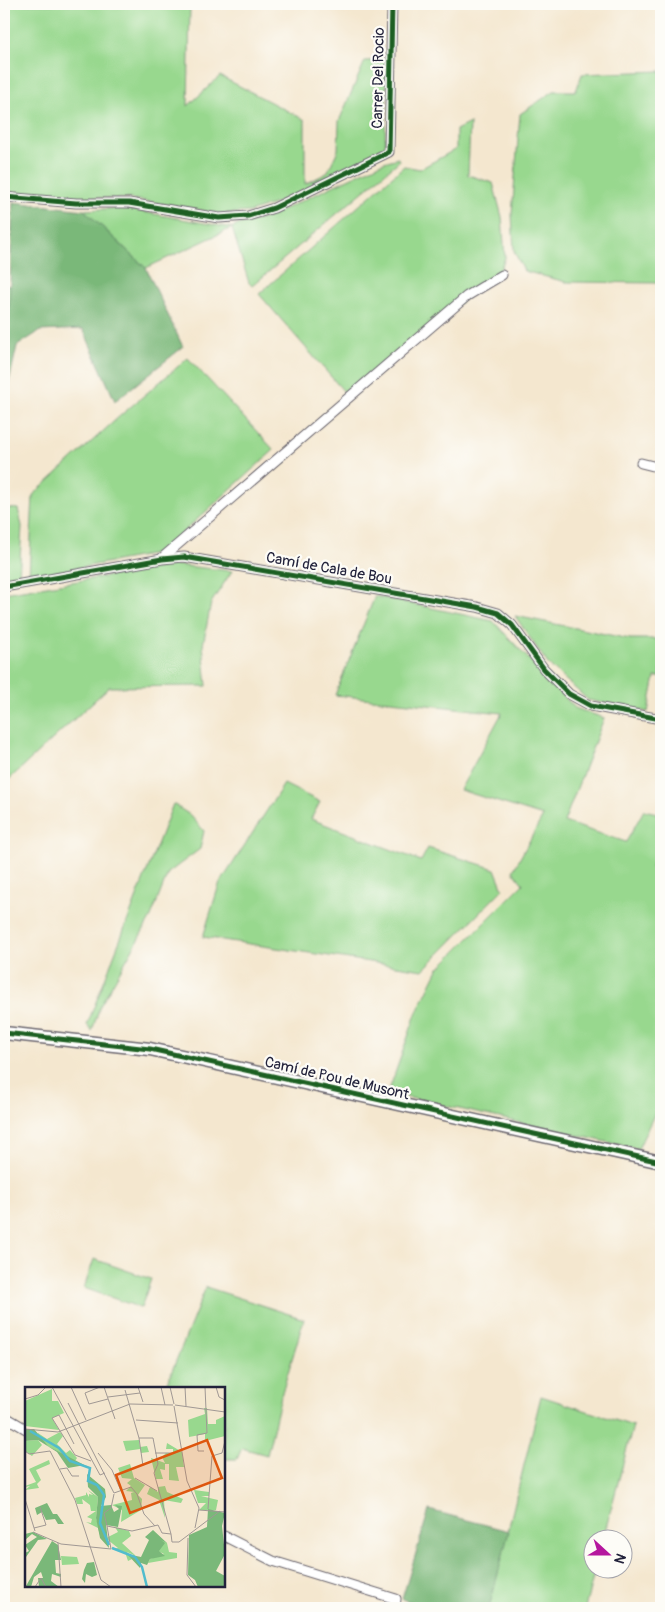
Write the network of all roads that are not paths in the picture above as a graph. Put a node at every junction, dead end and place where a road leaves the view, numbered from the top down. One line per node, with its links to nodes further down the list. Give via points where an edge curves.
1 (392, 4): 2 (street, Carrer Del Rocio, via 389,152 274,208 248,216 219,218 129,203 76,203)
2 (4, 197)
3 (502, 275): 6 (street, via 467,296)
4 (641, 464): 5 (street)
5 (661, 468)
6 (162, 559): 7 (street, Camí de Cala de Bou); 8 (street, Camí de Cala de Bou, via 204,559 498,613 512,625 544,669 570,694 592,706)
7 (4, 587)
8 (661, 719)
9 (4, 1033): 10 (street, Camí de Pou de Musont, via 150,1049)
10 (661, 1162)
11 (4, 1416): 12 (street)
12 (25, 1427)
13 (225, 1537): 14 (street, via 273,1561)
14 (396, 1604)

